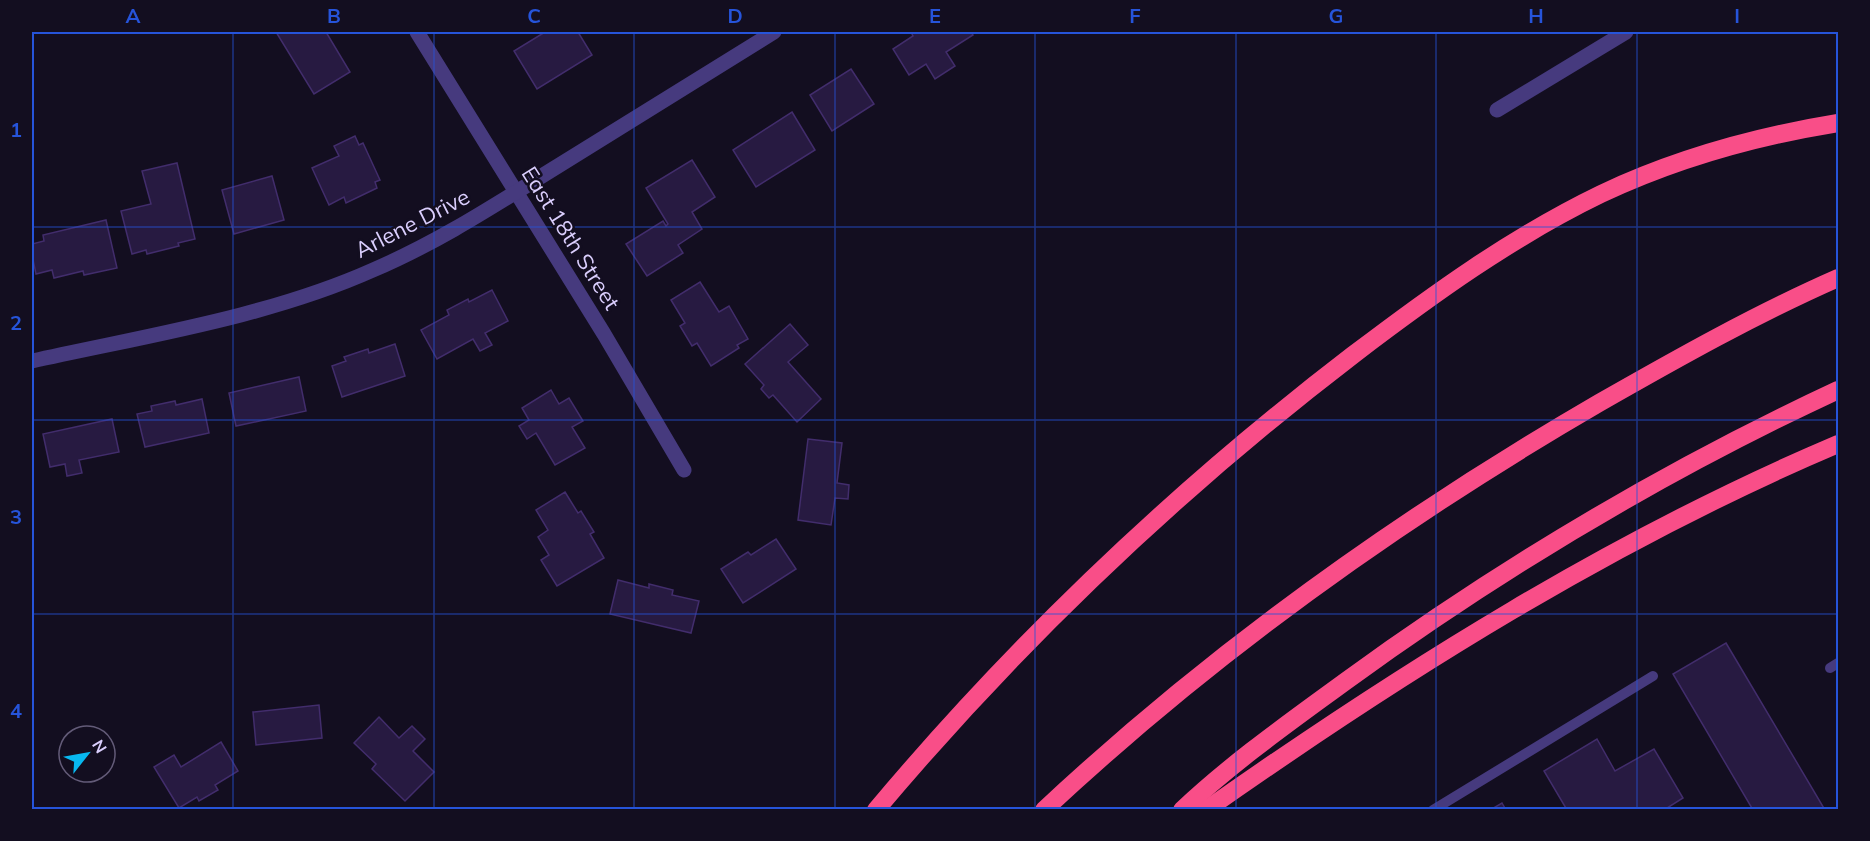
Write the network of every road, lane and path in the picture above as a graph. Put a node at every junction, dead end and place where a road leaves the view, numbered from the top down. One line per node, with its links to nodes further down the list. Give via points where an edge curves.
1 (417, 32): 6 (street, East 18th Street)
2 (774, 32): 6 (street, Arlene Drive)
3 (1626, 32): 4 (street)
4 (1497, 110)
5 (1839, 123): 15 (highway, via 1738,144 1651,173 1560,215 1472,268 1282,411 1149,525 991,680)
6 (516, 192): 10 (street, Arlene Drive, via 420,248 323,290 246,313); 13 (street, East 18th Street)
7 (1839, 266): 9 (highway)
8 (1839, 278): 9 (highway)
9 (1788, 300): 16 (highway, via 1689,351 1549,433 1366,551 1172,697)
10 (32, 361)
11 (1839, 390): 17 (highway, via 1739,438 1626,501 1439,616 1263,742)
12 (1839, 444): 18 (highway, via 1689,513 1523,604 1276,760)
13 (684, 470)
14 (1653, 676): 19 (lane)
15 (876, 810)
16 (1044, 810)
17 (1182, 810)
18 (1206, 810)
19 (1433, 810)

